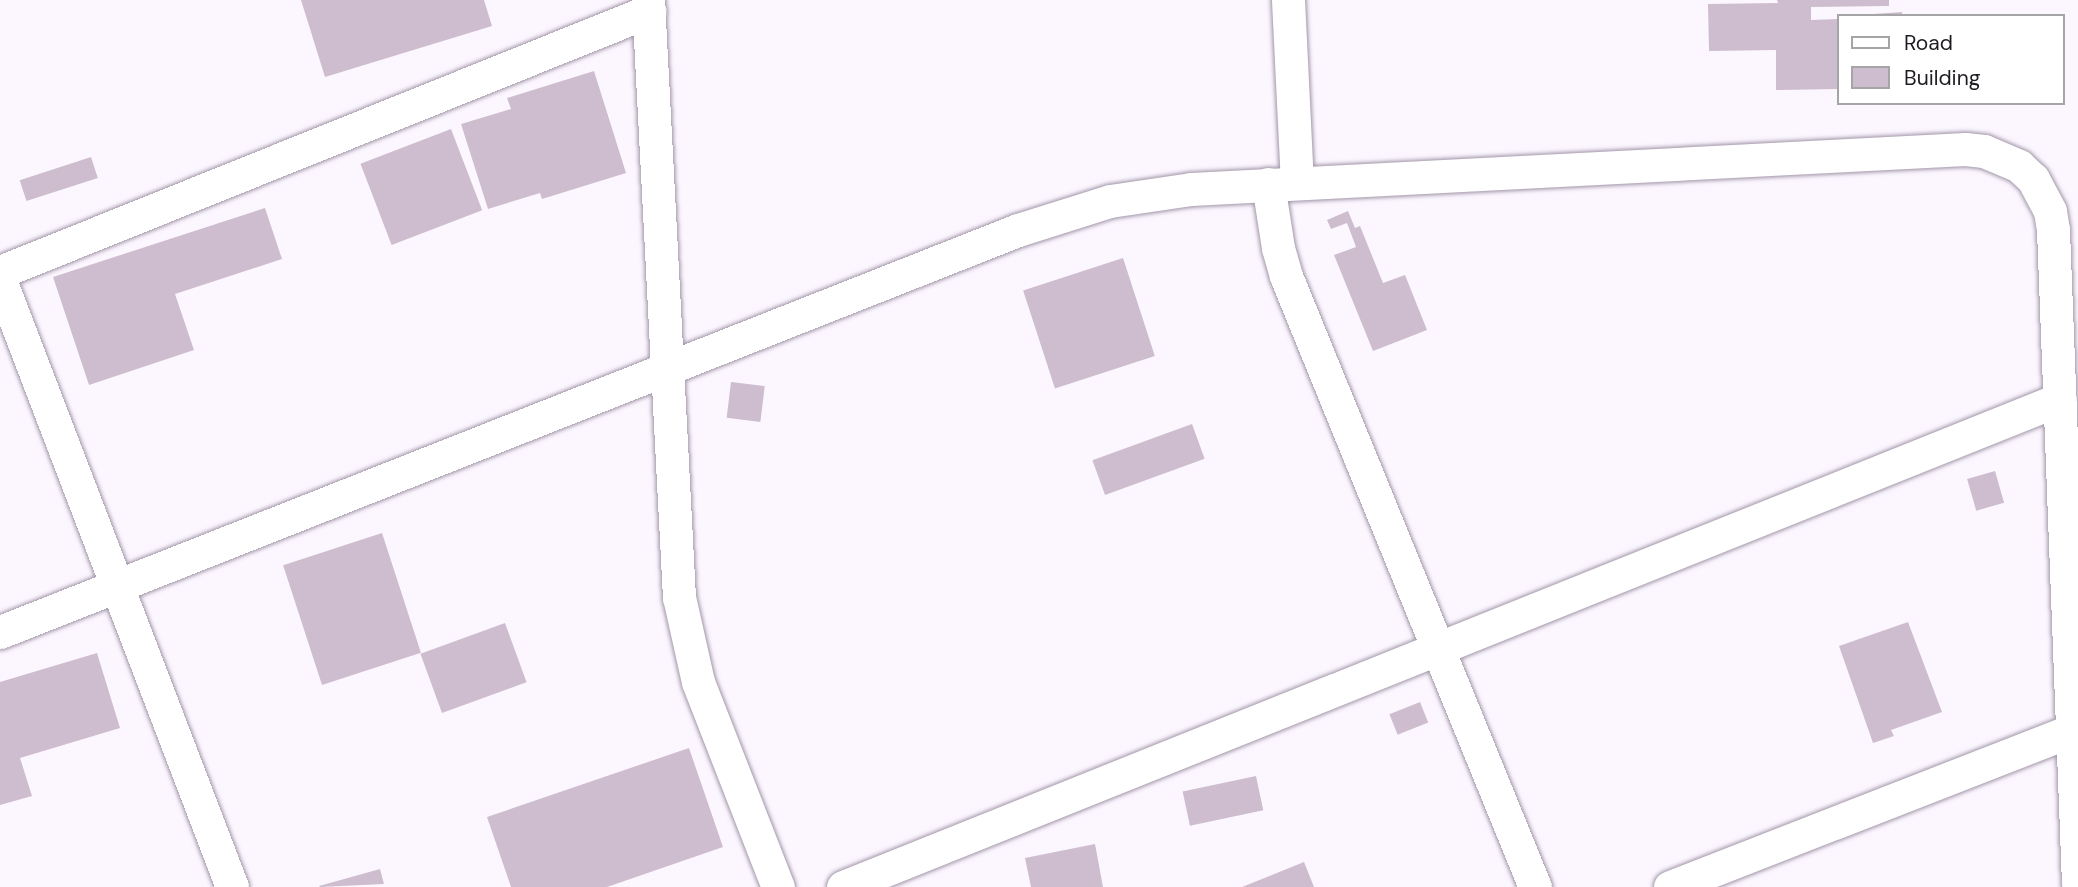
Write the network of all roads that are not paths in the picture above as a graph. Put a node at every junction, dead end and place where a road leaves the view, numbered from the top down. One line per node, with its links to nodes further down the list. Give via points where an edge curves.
1 (1288, 0): 3 (street)
2 (649, 6): 4 (street); 6 (street)
3 (1282, 184): 6 (street, via 1150,193 1063,214); 7 (street, via 1984,151 2019,166 2033,179 2050,211); 10 (street, via 1278,248 1286,276)
4 (0, 272)
5 (0, 280): 8 (street)
6 (667, 370): 8 (street); 14 (street, via 675,555 687,638 706,703)
7 (2060, 400): 10 (street); 11 (street)
8 (117, 586): 9 (street); 13 (street)
9 (0, 632)
10 (1437, 648): 15 (street); 16 (street)
11 (2072, 730): 12 (street); 17 (street)
12 (2078, 883)
13 (232, 887)
14 (778, 887)
15 (843, 887)
16 (1535, 887)
17 (1670, 887)

